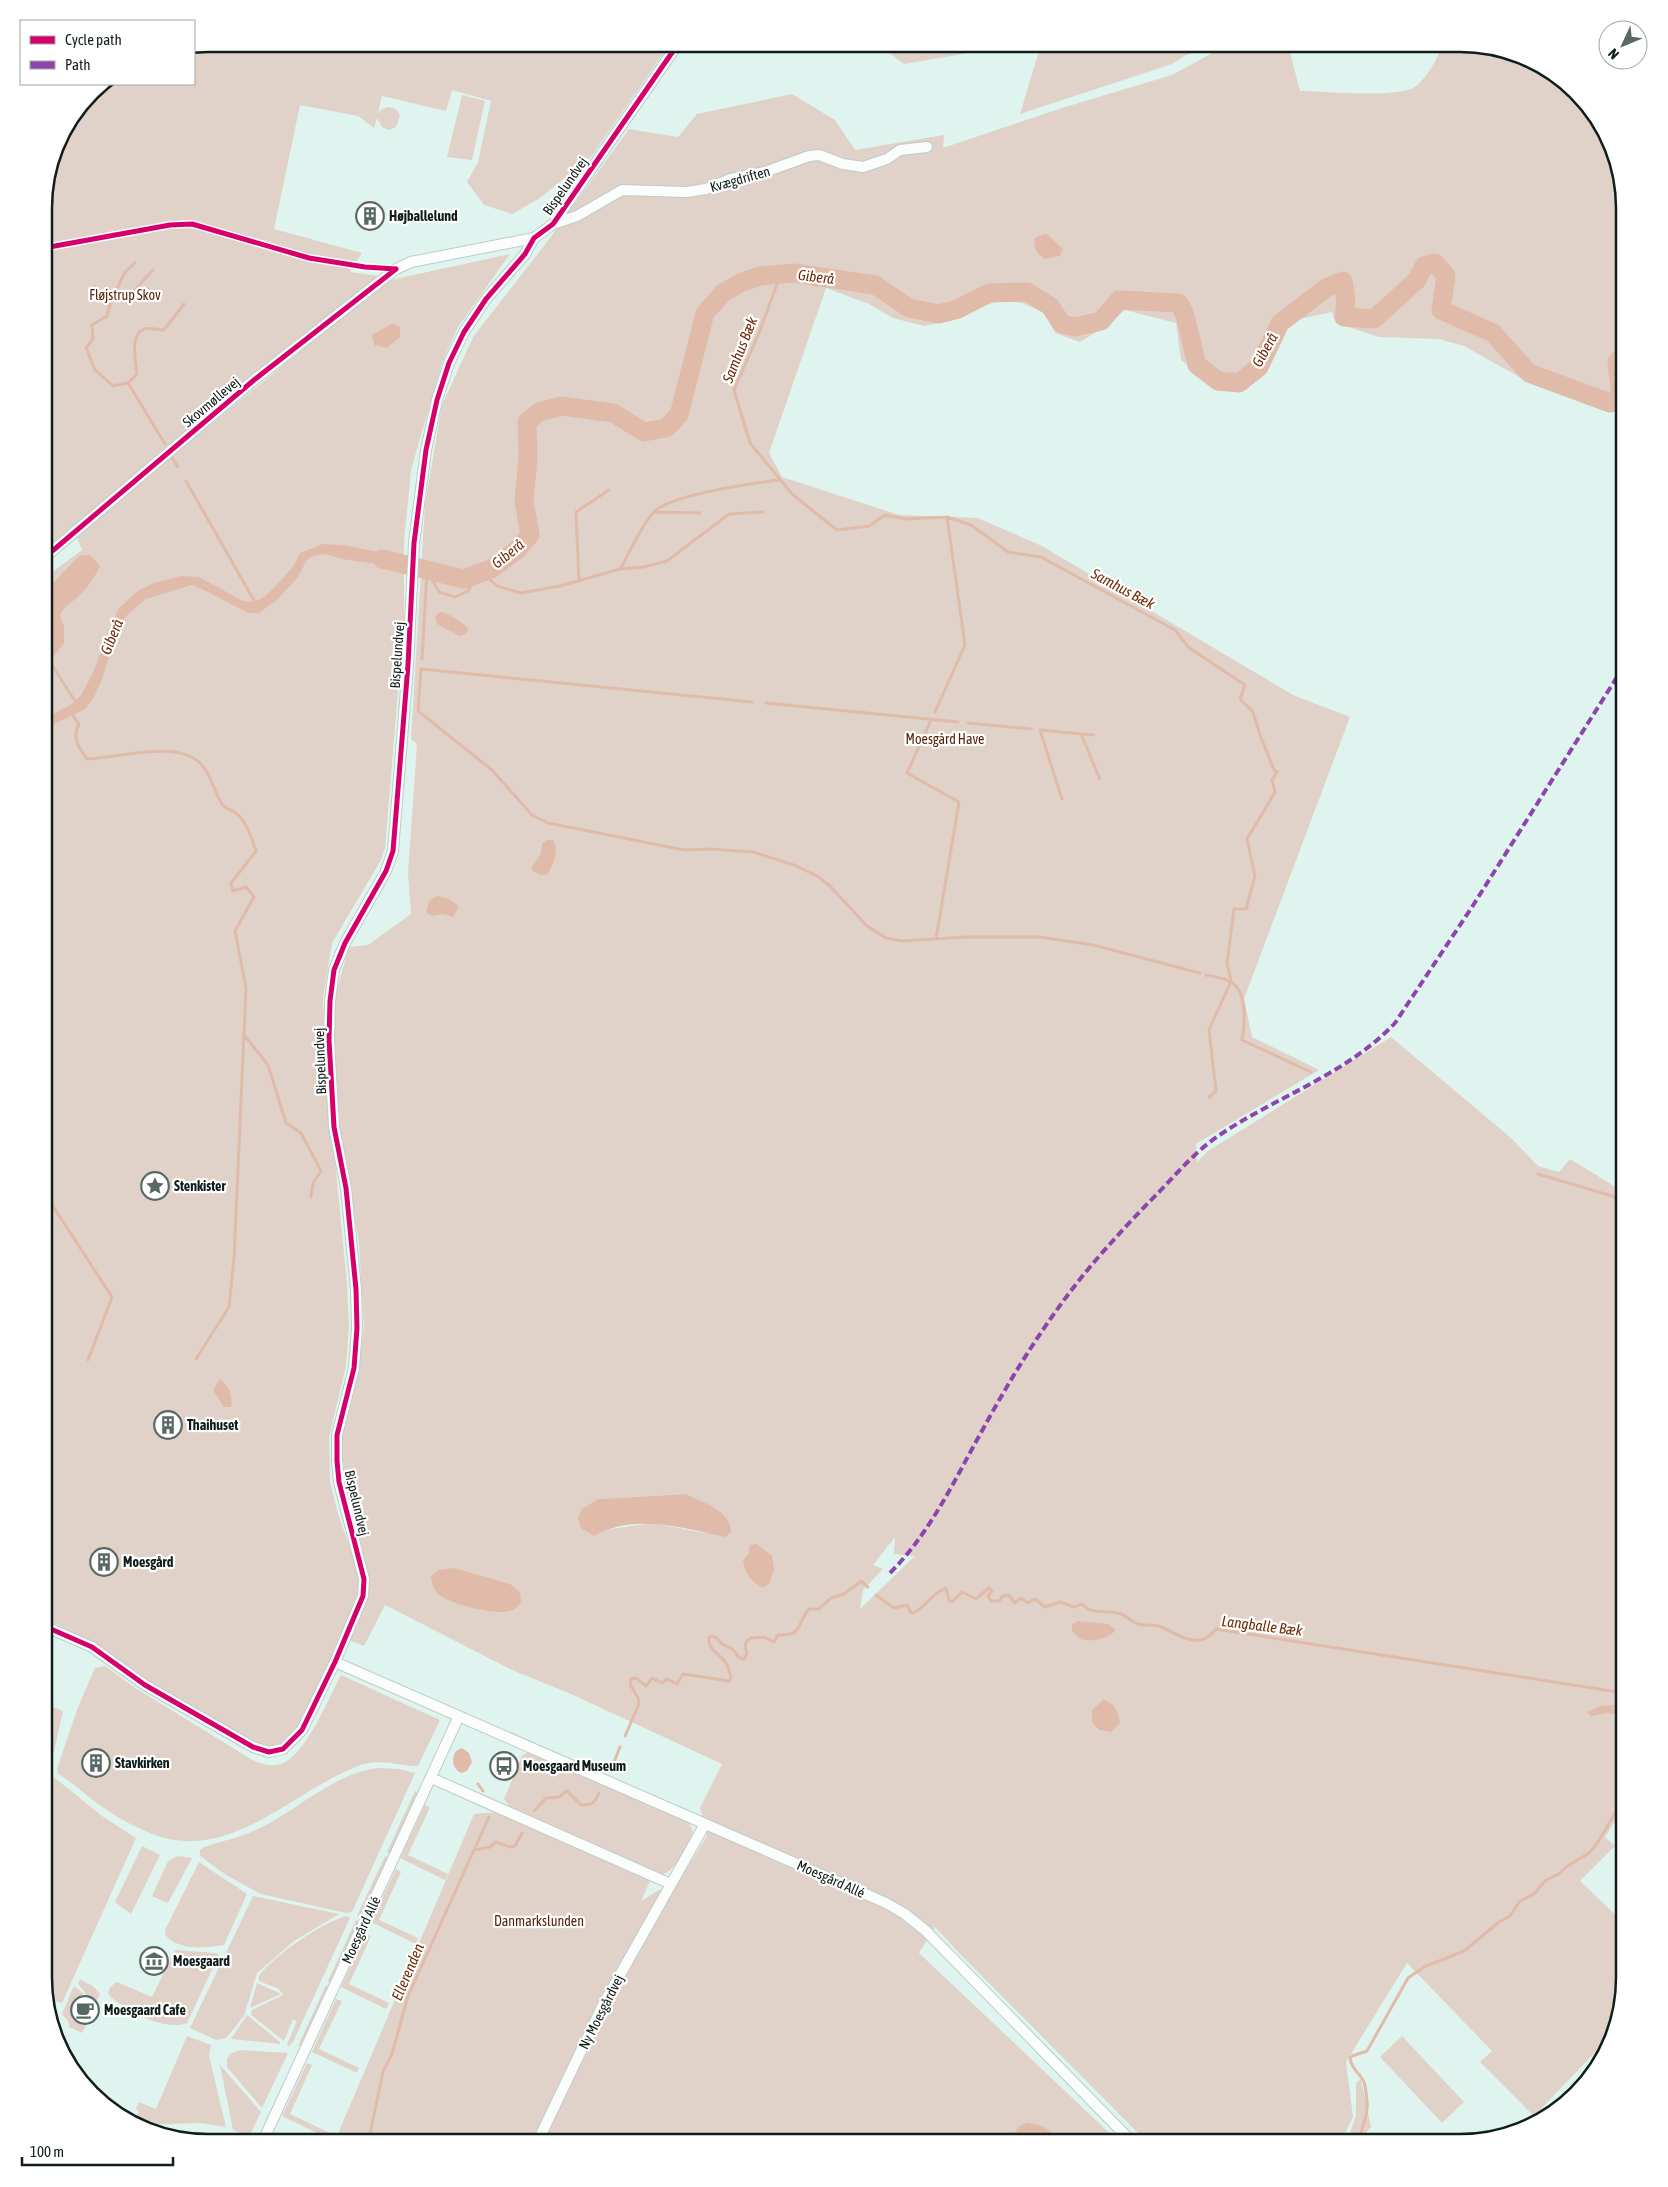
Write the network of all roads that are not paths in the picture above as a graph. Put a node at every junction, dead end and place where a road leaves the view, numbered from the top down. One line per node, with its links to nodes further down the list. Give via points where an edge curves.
1 (672, 53): 3 (street, Bispelundvej)
2 (927, 147): 3 (street, Kvægdriften, via 900,150 887,159 863,167 819,155 809,156 765,172 687,192 622,190 578,216)
3 (553, 224): 4 (street, Bispelundvej)
4 (534, 238): 5 (street, Skovmøllevej, via 411,262 396,269 254,380); 7 (street, Bispelundvej, via 468,326 449,363 437,400 426,450 414,543 393,851 386,871 345,943 334,970 329,1040 334,1127 346,1188 357,1328 354,1368 337,1435 337,1461 339,1482 364,1579 363,1596)
5 (53, 551)
6 (52, 1630): 7 (street, Bispelundvej, via 86,1644 145,1685 253,1748 269,1752 283,1749 302,1730)
7 (335, 1662): 8 (street, Moesgård Allé)
8 (459, 1716): 9 (street, Moesgård Allé); 10 (street, Moesgård Allé)
9 (431, 1778): 11 (street); 12 (street, Moesgård Allé)
10 (705, 1824): 11 (street, Ny Moesgårdvej); 14 (street, Moesgård Allé, via 905,1914 926,1931)
11 (671, 1884): 13 (street, Ny Moesgårdvej, via 603,2005)
12 (266, 2134)
13 (541, 2134)
14 (1124, 2134)

